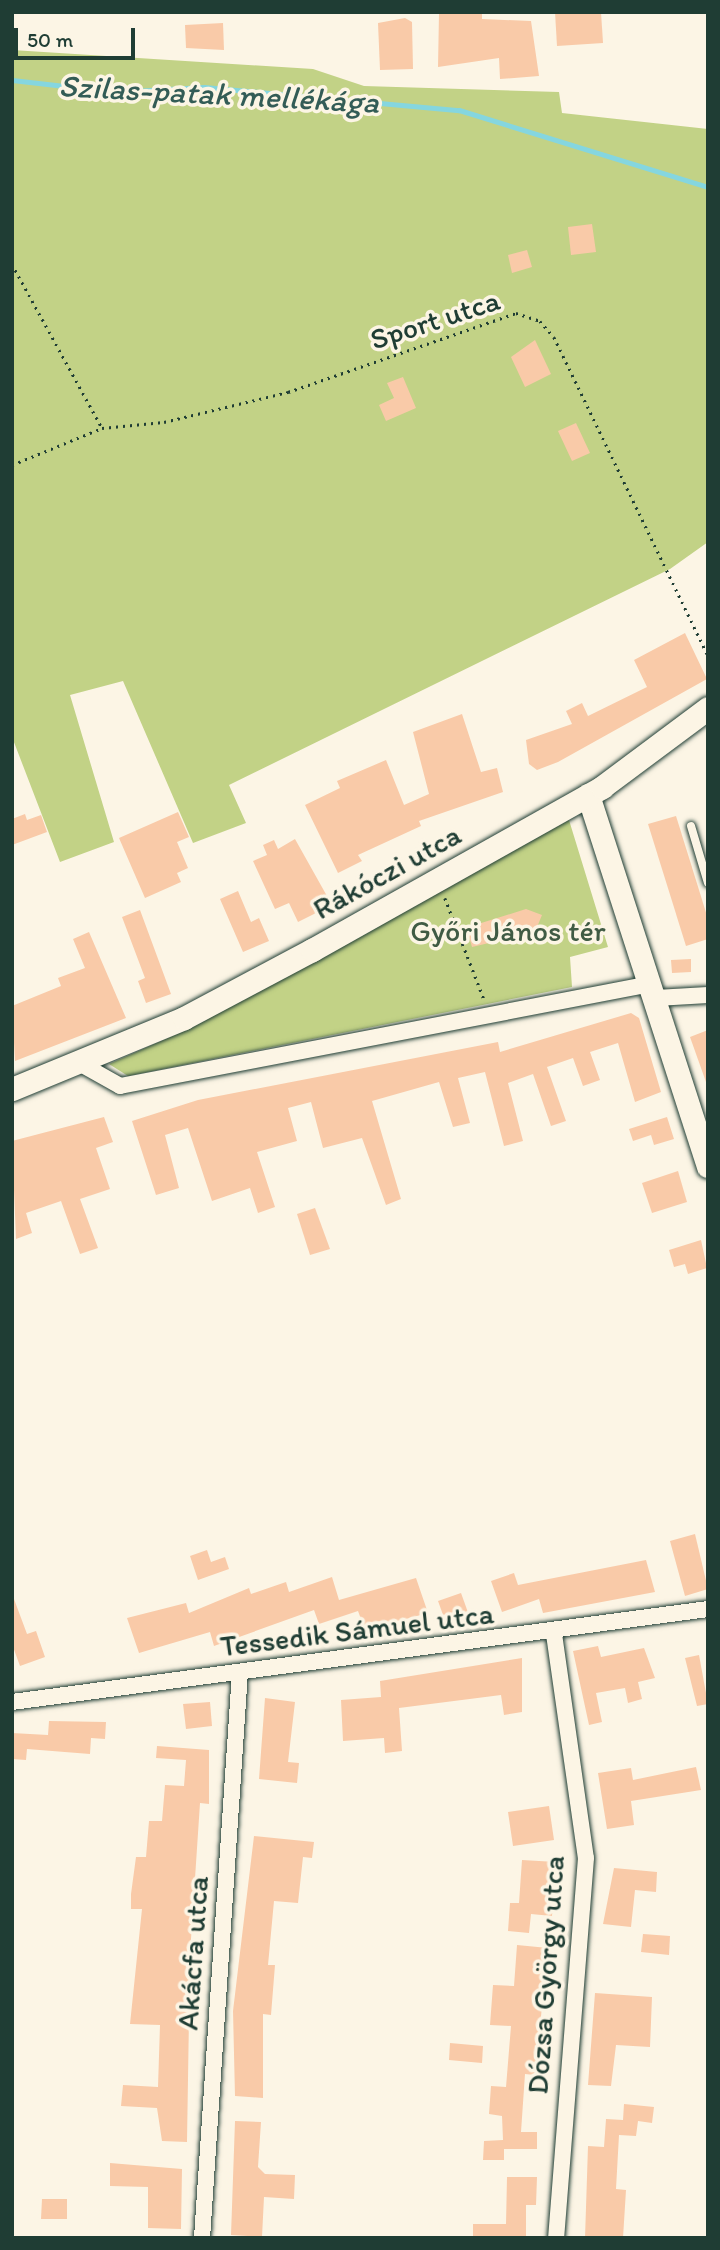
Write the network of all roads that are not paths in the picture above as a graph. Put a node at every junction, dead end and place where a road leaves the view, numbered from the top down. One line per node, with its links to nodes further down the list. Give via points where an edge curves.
1 (708, 708): 2 (main road, Rákóczi utca)
2 (588, 795): 7 (main road); 9 (main road, Rákóczi utca, via 184,1018)
3 (691, 826): 5 (lane)
4 (708, 842): 5 (lane)
5 (697, 845): 6 (lane)
6 (708, 883)
7 (653, 991): 8 (street); 9 (street, via 492,1015 120,1086); 11 (main road)
8 (708, 995)
9 (81, 1064): 10 (main road, Rákóczi utca)
10 (12, 1089)
11 (708, 1166)
12 (708, 1609): 13 (street, Tessedik Sámuel utca)
13 (554, 1634): 14 (street, Tessedik Sámuel utca); 17 (street, Dózsa György utca, via 586,1858)
14 (240, 1672): 15 (street, Tessedik Sámuel utca); 16 (street, Akácfa utca)
15 (12, 1702)
16 (202, 2238)
17 (556, 2238)

